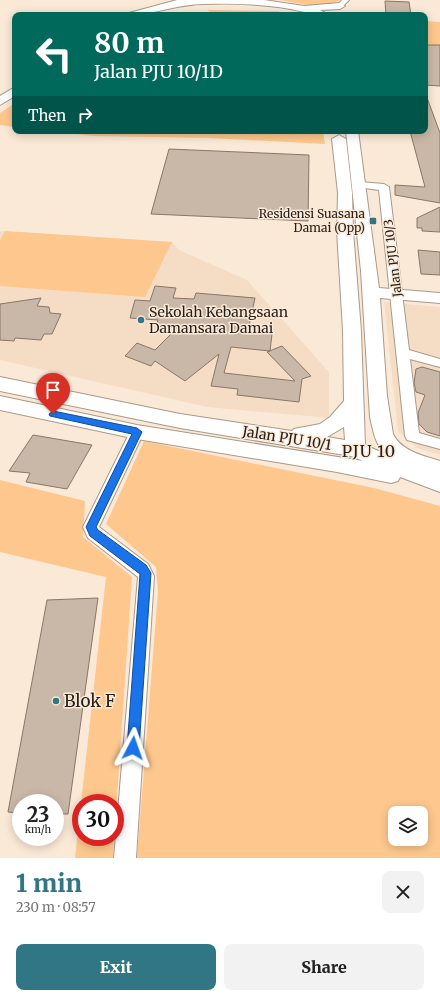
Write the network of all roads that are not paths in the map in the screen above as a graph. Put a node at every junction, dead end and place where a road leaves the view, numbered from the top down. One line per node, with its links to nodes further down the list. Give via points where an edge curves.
1 (274, 3): 3 (street); 4 (street, via 190,1); 6 (street)
2 (343, 3): 6 (street); 7 (street)
3 (233, 5): 5 (street, via 193,4); 6 (street)
4 (143, 12)
5 (162, 12)
6 (309, 12)
7 (336, 12)
8 (12, 82): 9 (street)
9 (0, 90)
10 (12, 93): 11 (street)
11 (0, 101)
12 (338, 134): 18 (street, via 345,193)
13 (352, 134): 14 (street)
14 (360, 184): 15 (street); 16 (street, Jalan PJU 10/3, via 384,186)
15 (371, 292): 16 (street); 21 (street)
16 (397, 294): 17 (street); 19 (street, Jalan PJU 10/3)
17 (440, 298)
18 (352, 331): 21 (street, via 360,346 364,362); 23 (street)
19 (404, 353): 20 (street); 29 (street, Jalan PJU 10/3, via 412,436)
20 (440, 363)
21 (377, 380): 32 (street, via 382,427 388,444 401,453)
22 (0, 384): 25 (street, Jalan PJU 10/1)
23 (354, 402): 28 (street, via 335,426 326,431 318,434); 30 (street)
24 (0, 403): 26 (street, Jalan PJU 10/1)
25 (107, 406): 26 (street); 28 (street, Jalan PJU 10/1, via 180,421)
26 (39, 411): 27 (street, Jalan PJU 10/1)
27 (137, 432): 31 (street, Jalan PJU 10/1); 35 (street, via 91,527 94,533 142,569 146,576)
28 (271, 435): 30 (street, Jalan PJU 10/1)
29 (440, 444)
30 (355, 449): 31 (street, via 350,456); 33 (street, Jalan PJU 10/1)
31 (337, 464): 34 (street, Jalan PJU 10/1)
32 (440, 469)
33 (440, 484)
34 (440, 488)
35 (125, 858)

